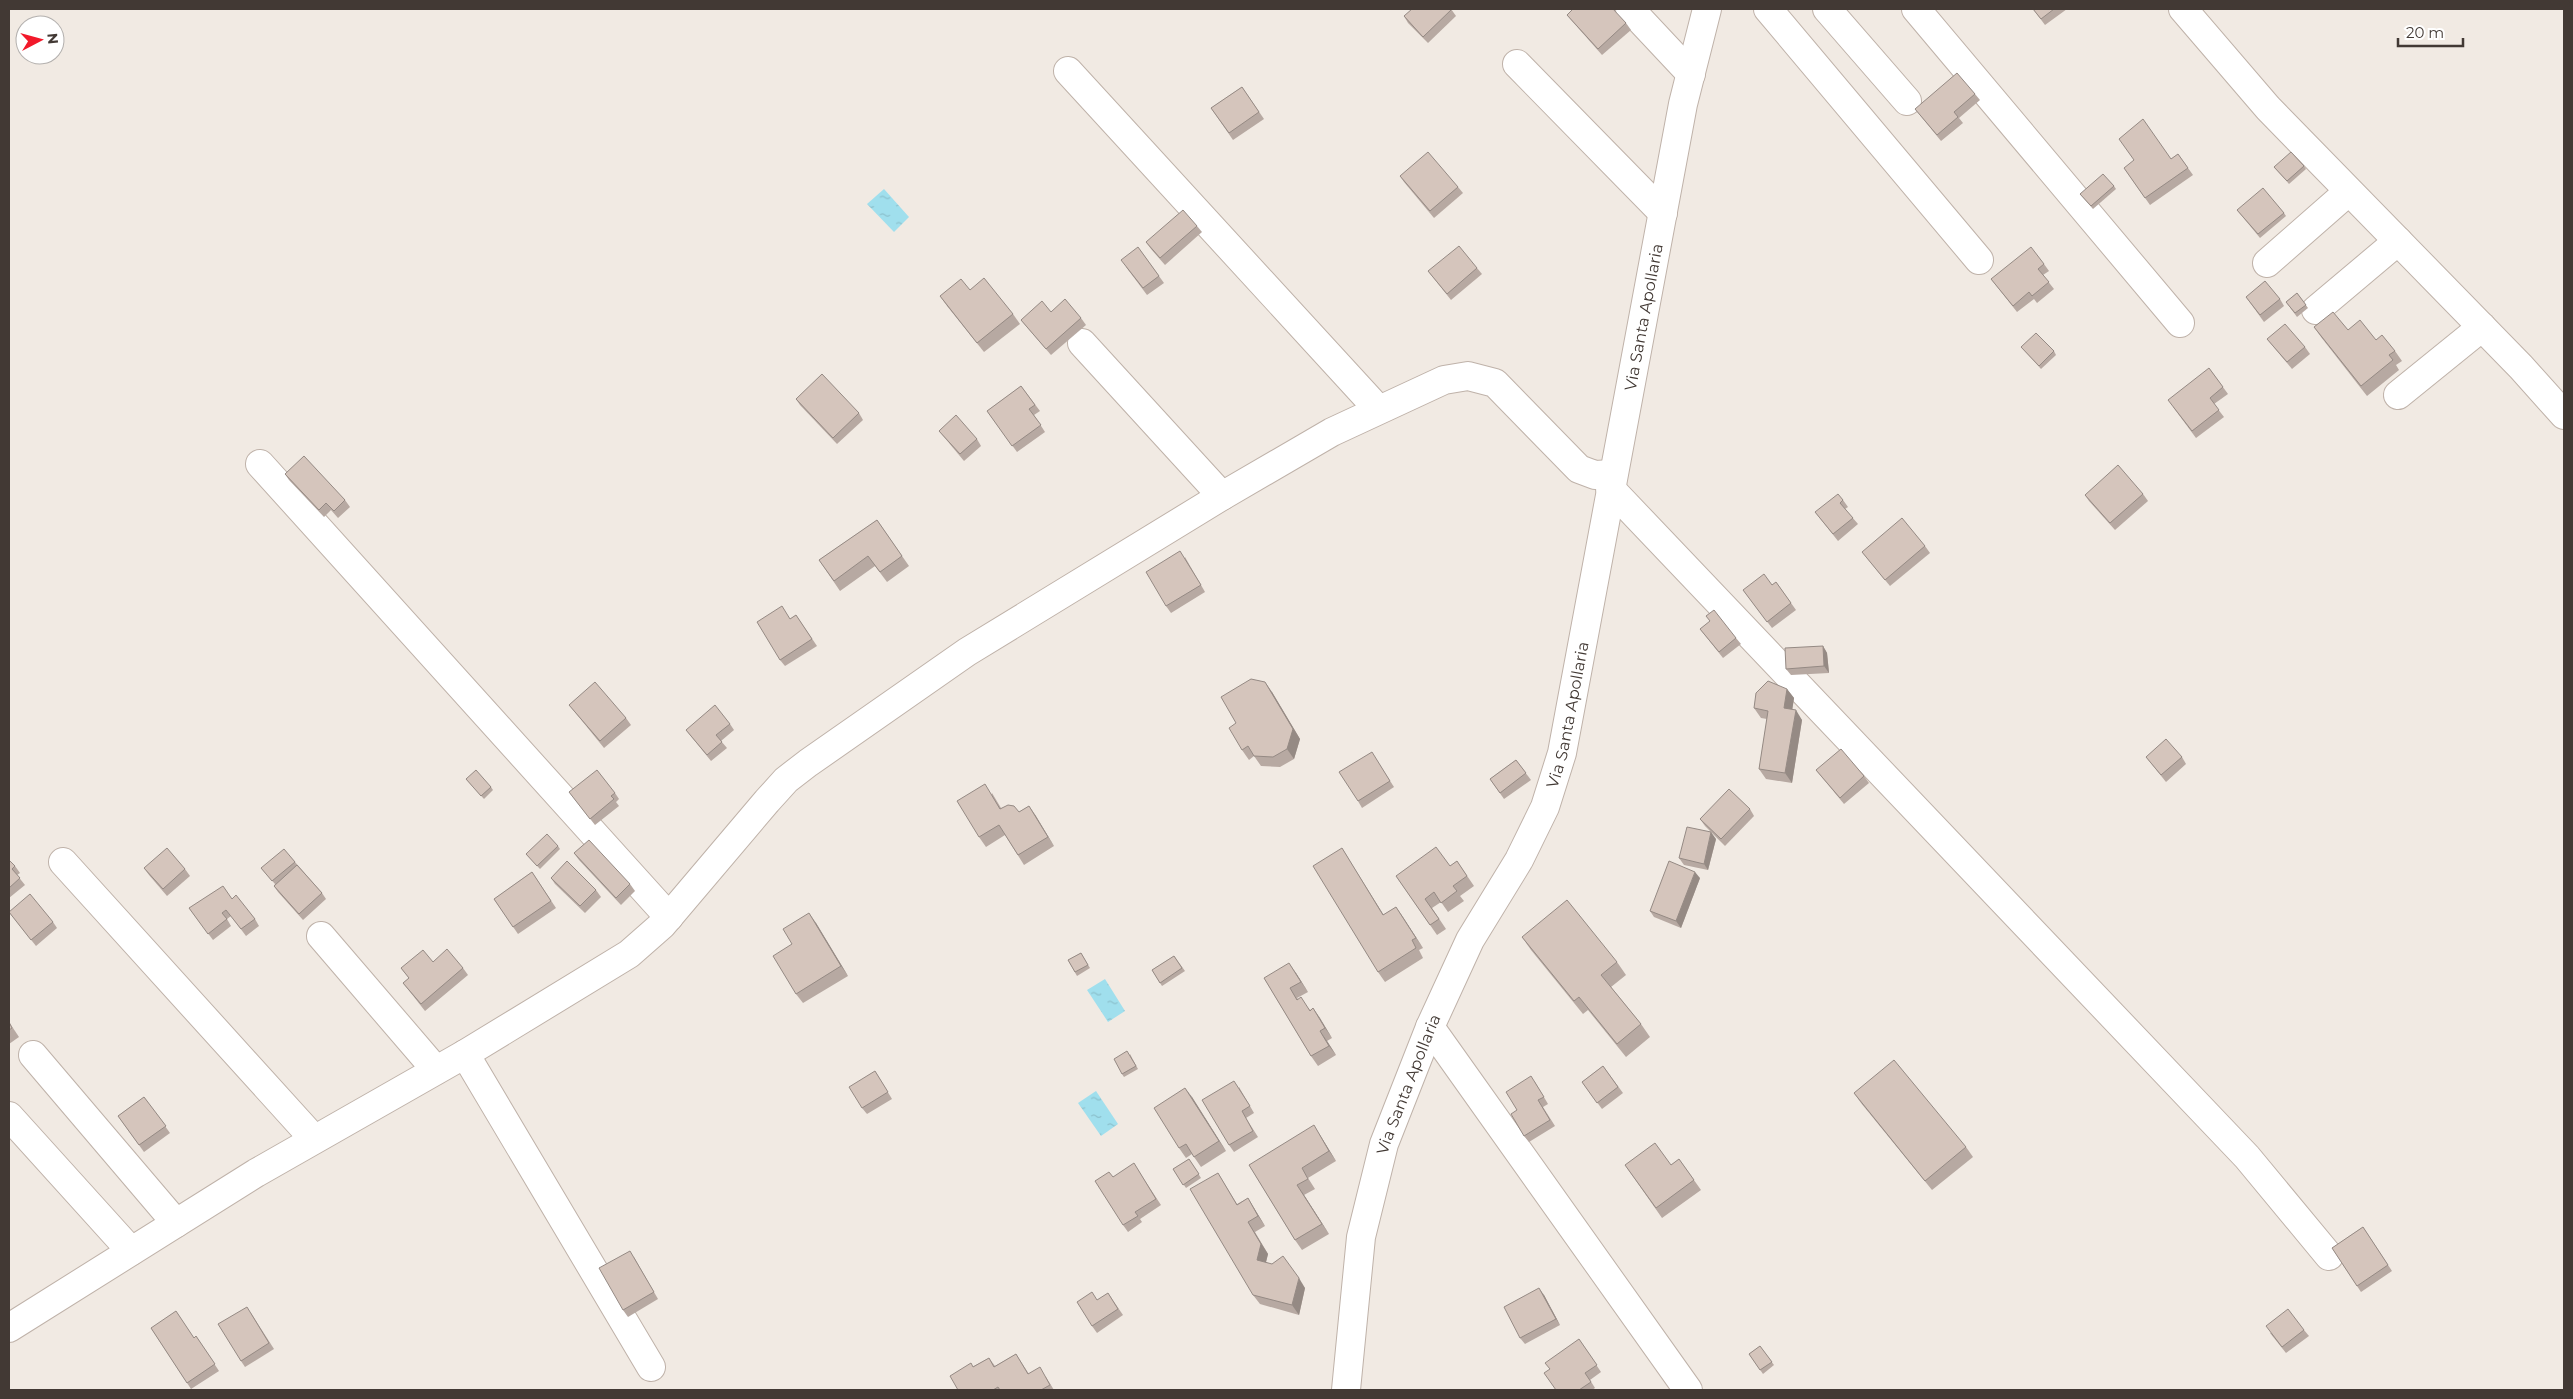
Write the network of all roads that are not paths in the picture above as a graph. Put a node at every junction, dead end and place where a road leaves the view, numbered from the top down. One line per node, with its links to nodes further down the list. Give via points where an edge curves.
1 (1630, 9): 9 (street)
2 (1707, 9): 9 (street, Via Santa Apollaria)
3 (1768, 9): 14 (street)
4 (1827, 9): 10 (street)
5 (1916, 9): 17 (street)
6 (2184, 9): 11 (street, via 2268,108)
7 (1517, 64): 12 (street)
8 (1068, 71): 21 (street)
9 (1691, 74): 12 (street, Via Santa Apollaria)
10 (1907, 101)
11 (2348, 192): 13 (street); 15 (street)
12 (1663, 213): 24 (street, Via Santa Apollaria)
13 (2398, 241): 16 (street); 18 (street)
14 (1979, 260)
15 (2267, 263)
16 (2316, 310)
17 (2180, 323)
18 (2482, 327): 20 (street); 22 (street)
19 (1082, 343): 25 (street)
20 (2398, 395)
21 (1378, 409): 24 (street, via 1444,380 1482,378 1501,387 1579,470); 25 (street)
22 (2564, 415)
23 (260, 464): 27 (street)
24 (1612, 480): 29 (street, Via Santa Apollaria, via 1562,753 1545,807 1519,860 1470,940); 37 (street, via 2247,1157)
25 (1222, 496): 27 (street, via 967,652 808,763 767,801)
26 (63, 862): 34 (street)
27 (669, 917): 31 (street, via 629,954)
28 (321, 936): 32 (street)
29 (1430, 1028): 40 (street, Via Santa Apollaria, via 1384,1144 1361,1237); 41 (street)
30 (33, 1054): 35 (street)
31 (465, 1054): 32 (street); 39 (street)
32 (436, 1070): 34 (street)
33 (9, 1116): 36 (street)
34 (314, 1139): 35 (street)
35 (176, 1223): 36 (street)
36 (131, 1251): 38 (street)
37 (2329, 1256)
38 (9, 1328)
39 (651, 1367)
40 (1346, 1390)
41 (1688, 1390)

